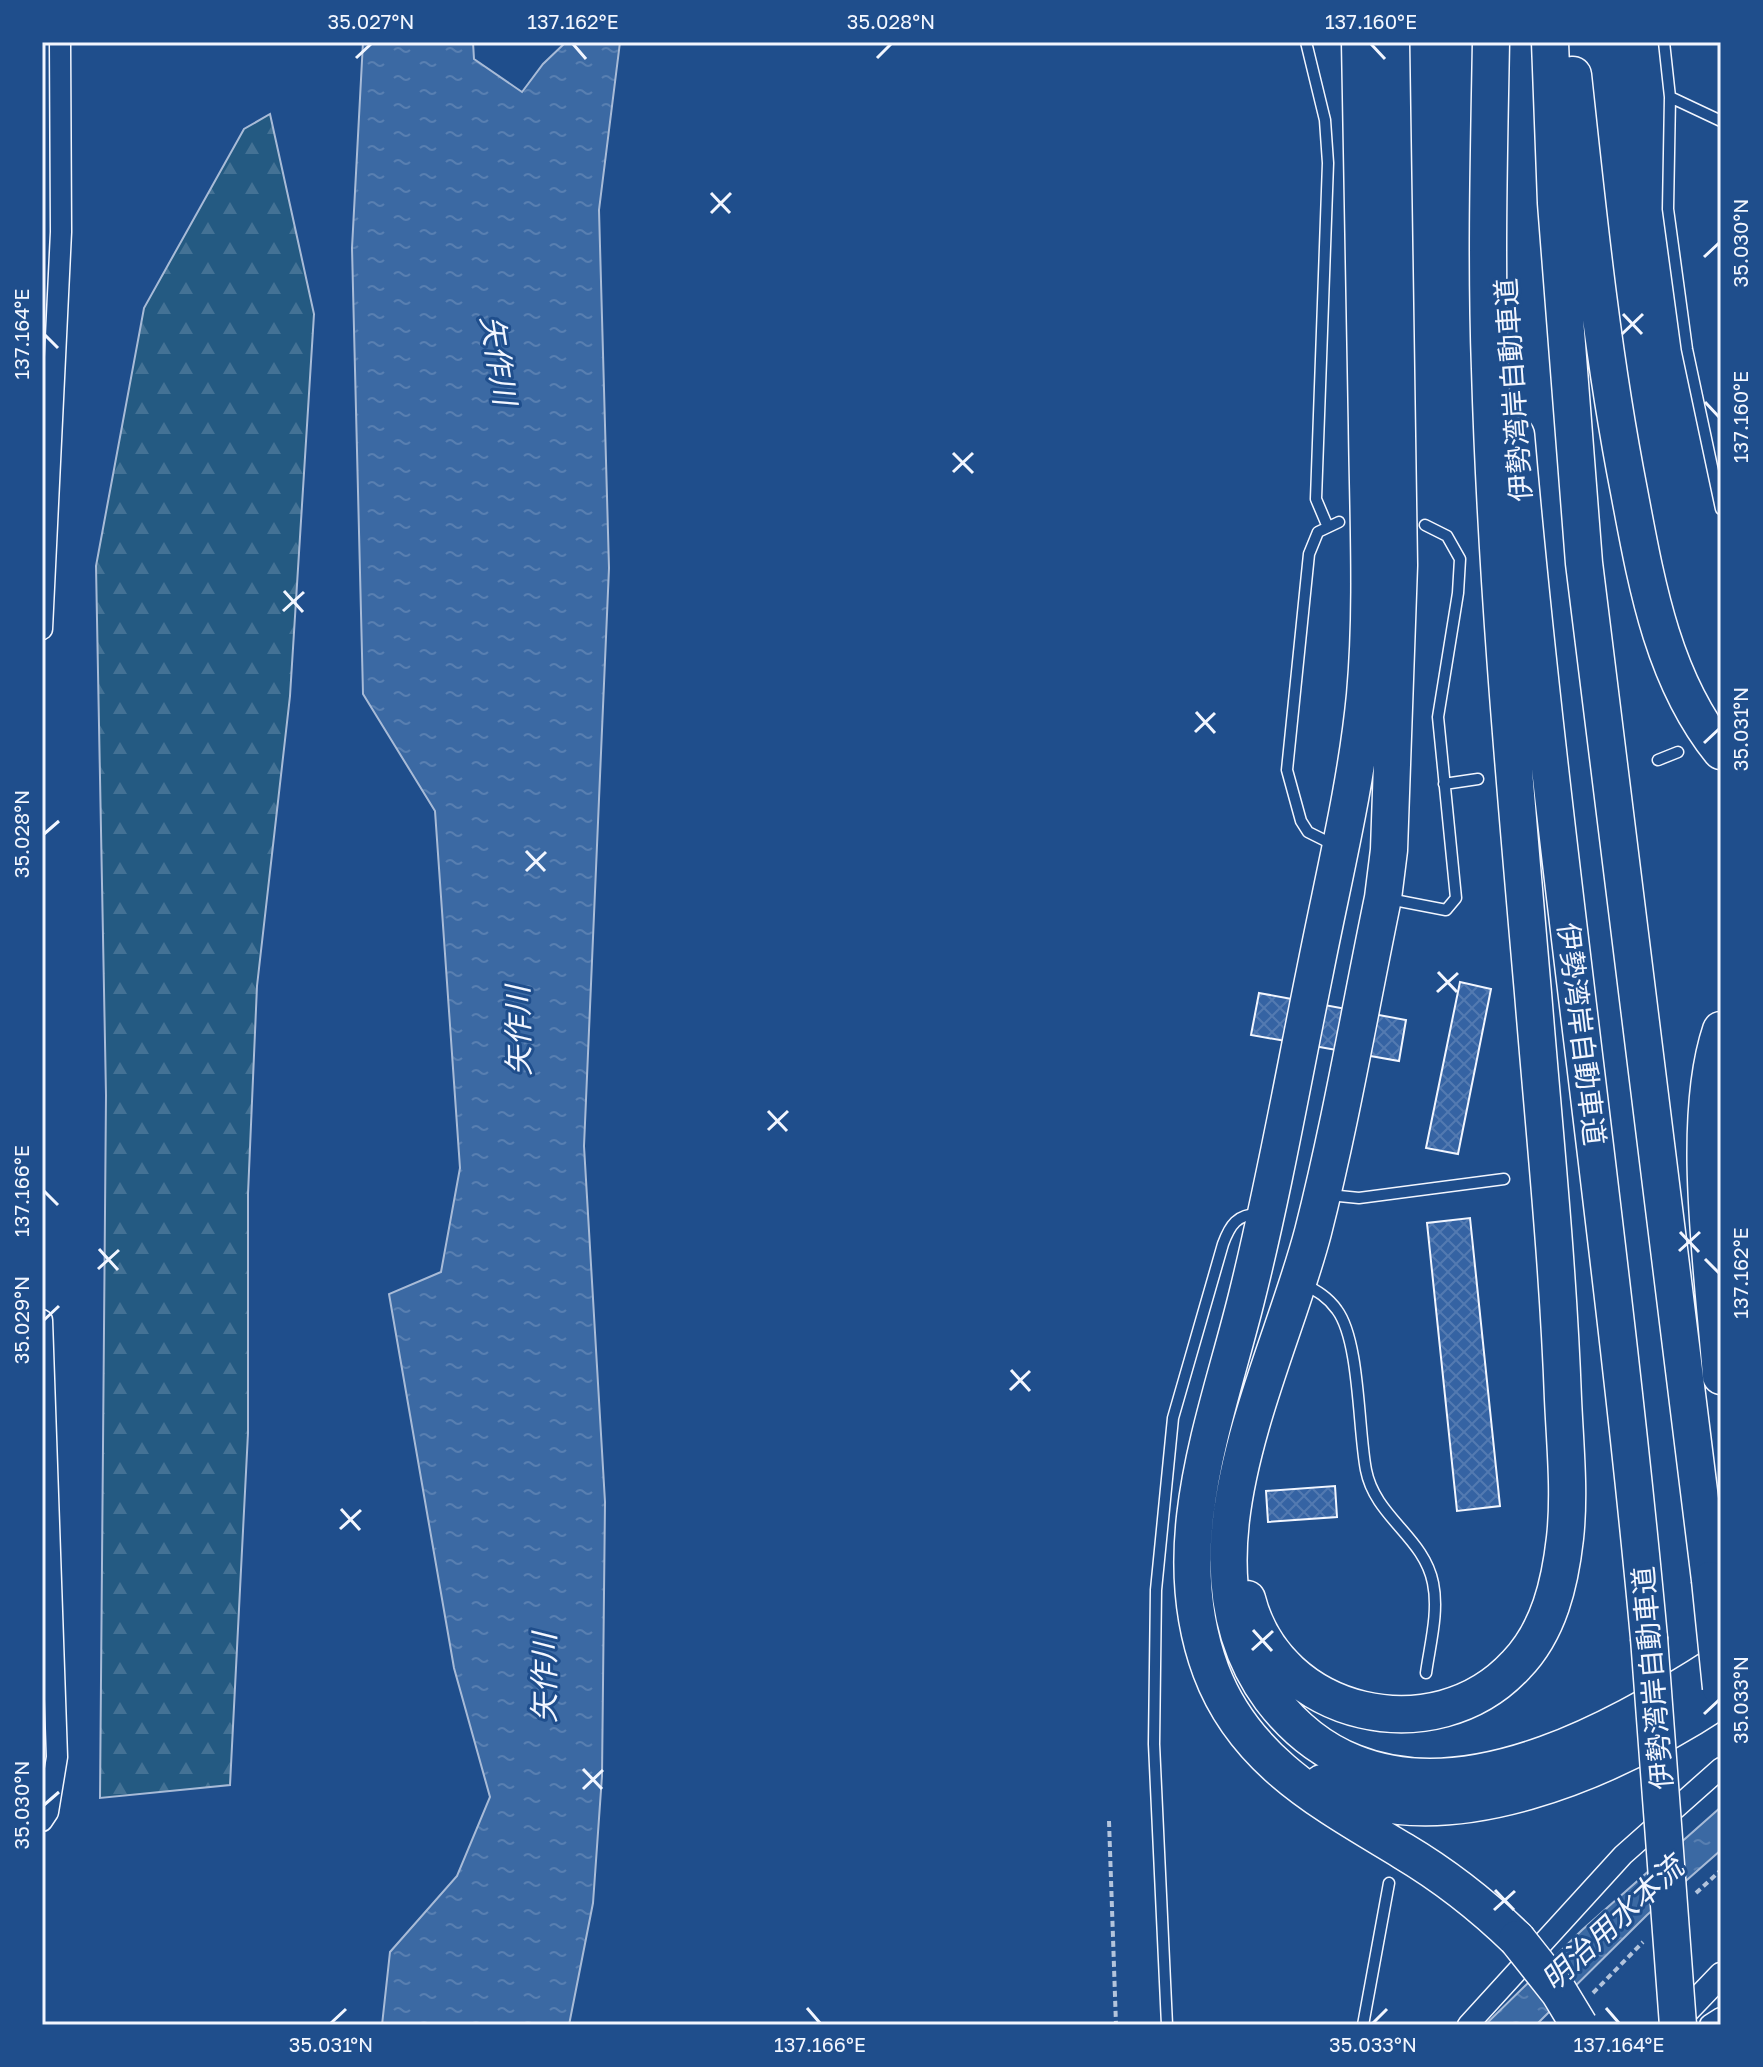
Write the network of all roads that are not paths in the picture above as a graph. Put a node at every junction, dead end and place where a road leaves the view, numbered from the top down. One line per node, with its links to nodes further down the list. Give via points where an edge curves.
1 (60, 42): 15 (street, via 61,232)
2 (1306, 42): 13 (lane, via 1321,98 1328,163 1316,499)
3 (1360, 42): 21 (highway, via 1368,625 1359,749)
4 (1391, 42): 22 (highway, via 1399,565)
5 (1492, 42): 30 (highway, via 1489,368 1498,555 1563,1391 1566,1531 1551,1607 1537,1638 1498,1683 1439,1713 1372,1714 1341,1704 1311,1688 1284,1664 1250,1609 1240,1562); 45 (highway, 伊勢湾岸自動車道, bridge, via 1499,210 1526,555 1624,1385 1649,1638)
6 (1550, 42): 34 (highway, 伊勢湾岸自動車道, bridge, via 1556,203 1584,563)
7 (1570, 42): 16 (highway, via 1594,267 1642,558 1668,652 1698,717)
8 (1664, 42): 9 (lane)
9 (1670, 97): 10 (lane); 11 (lane, via 1668,209 1687,349)
10 (1721, 121)
11 (1721, 509)
12 (1339, 522): 13 (lane)
13 (1327, 525): 21 (lane, via 1309,554 1287,770 1308,832)
14 (1425, 525): 20 (lane, via 1447,536 1460,559 1438,717)
15 (42, 629)
16 (1721, 751)
17 (1678, 752): 18 (lane)
18 (1658, 760)
19 (1478, 779): 20 (lane)
20 (1444, 784): 22 (lane, via 1457,890 1453,906 1437,910)
21 (1340, 847): 26 (highway)
22 (1383, 898): 25 (highway)
23 (1721, 1030): 29 (highway, via 1711,1058 1706,1122)
24 (1504, 1179): 25 (lane, via 1359,1198)
25 (1323, 1194): 27 (highway)
26 (1265, 1214): 31 (highway, via 1202,1464 1193,1541); 42 (lane, via 1235,1220 1223,1244 1173,1418 1167,1457 1156,1590 1154,1744)
27 (1298, 1281): 30 (highway); 33 (lane, via 1330,1301 1346,1326 1366,1472 1374,1495 1428,1564 1436,1601)
28 (42, 1320): 37 (street, via 57,1757)
29 (1721, 1376)
30 (1238, 1482): 32 (highway, via 1229,1574 1231,1604 1248,1662 1298,1728 1318,1745 1366,1768 1427,1777 1528,1759 1612,1726)
31 (1197, 1610): 35 (highway, via 1229,1693 1263,1738 1310,1777 1365,1801 1429,1808 1513,1794 1646,1743); 40 (highway, bridge, via 1221,1695 1275,1767 1326,1806 1464,1892 1517,1939 1559,1992)
32 (1721, 1662)
33 (1426, 1673)
34 (1721, 1688)
35 (1721, 1699)
36 (1721, 1768): 44 (street, via 1623,1855)
37 (42, 1821)
38 (1389, 1883): 43 (lane)
39 (1721, 1975): 45 (street)
40 (1584, 2010)
41 (1721, 2018): 46 (street)
42 (1167, 2025)
43 (1363, 2025)
44 (1468, 2025)
45 (1675, 2025)
46 (1710, 2025)

